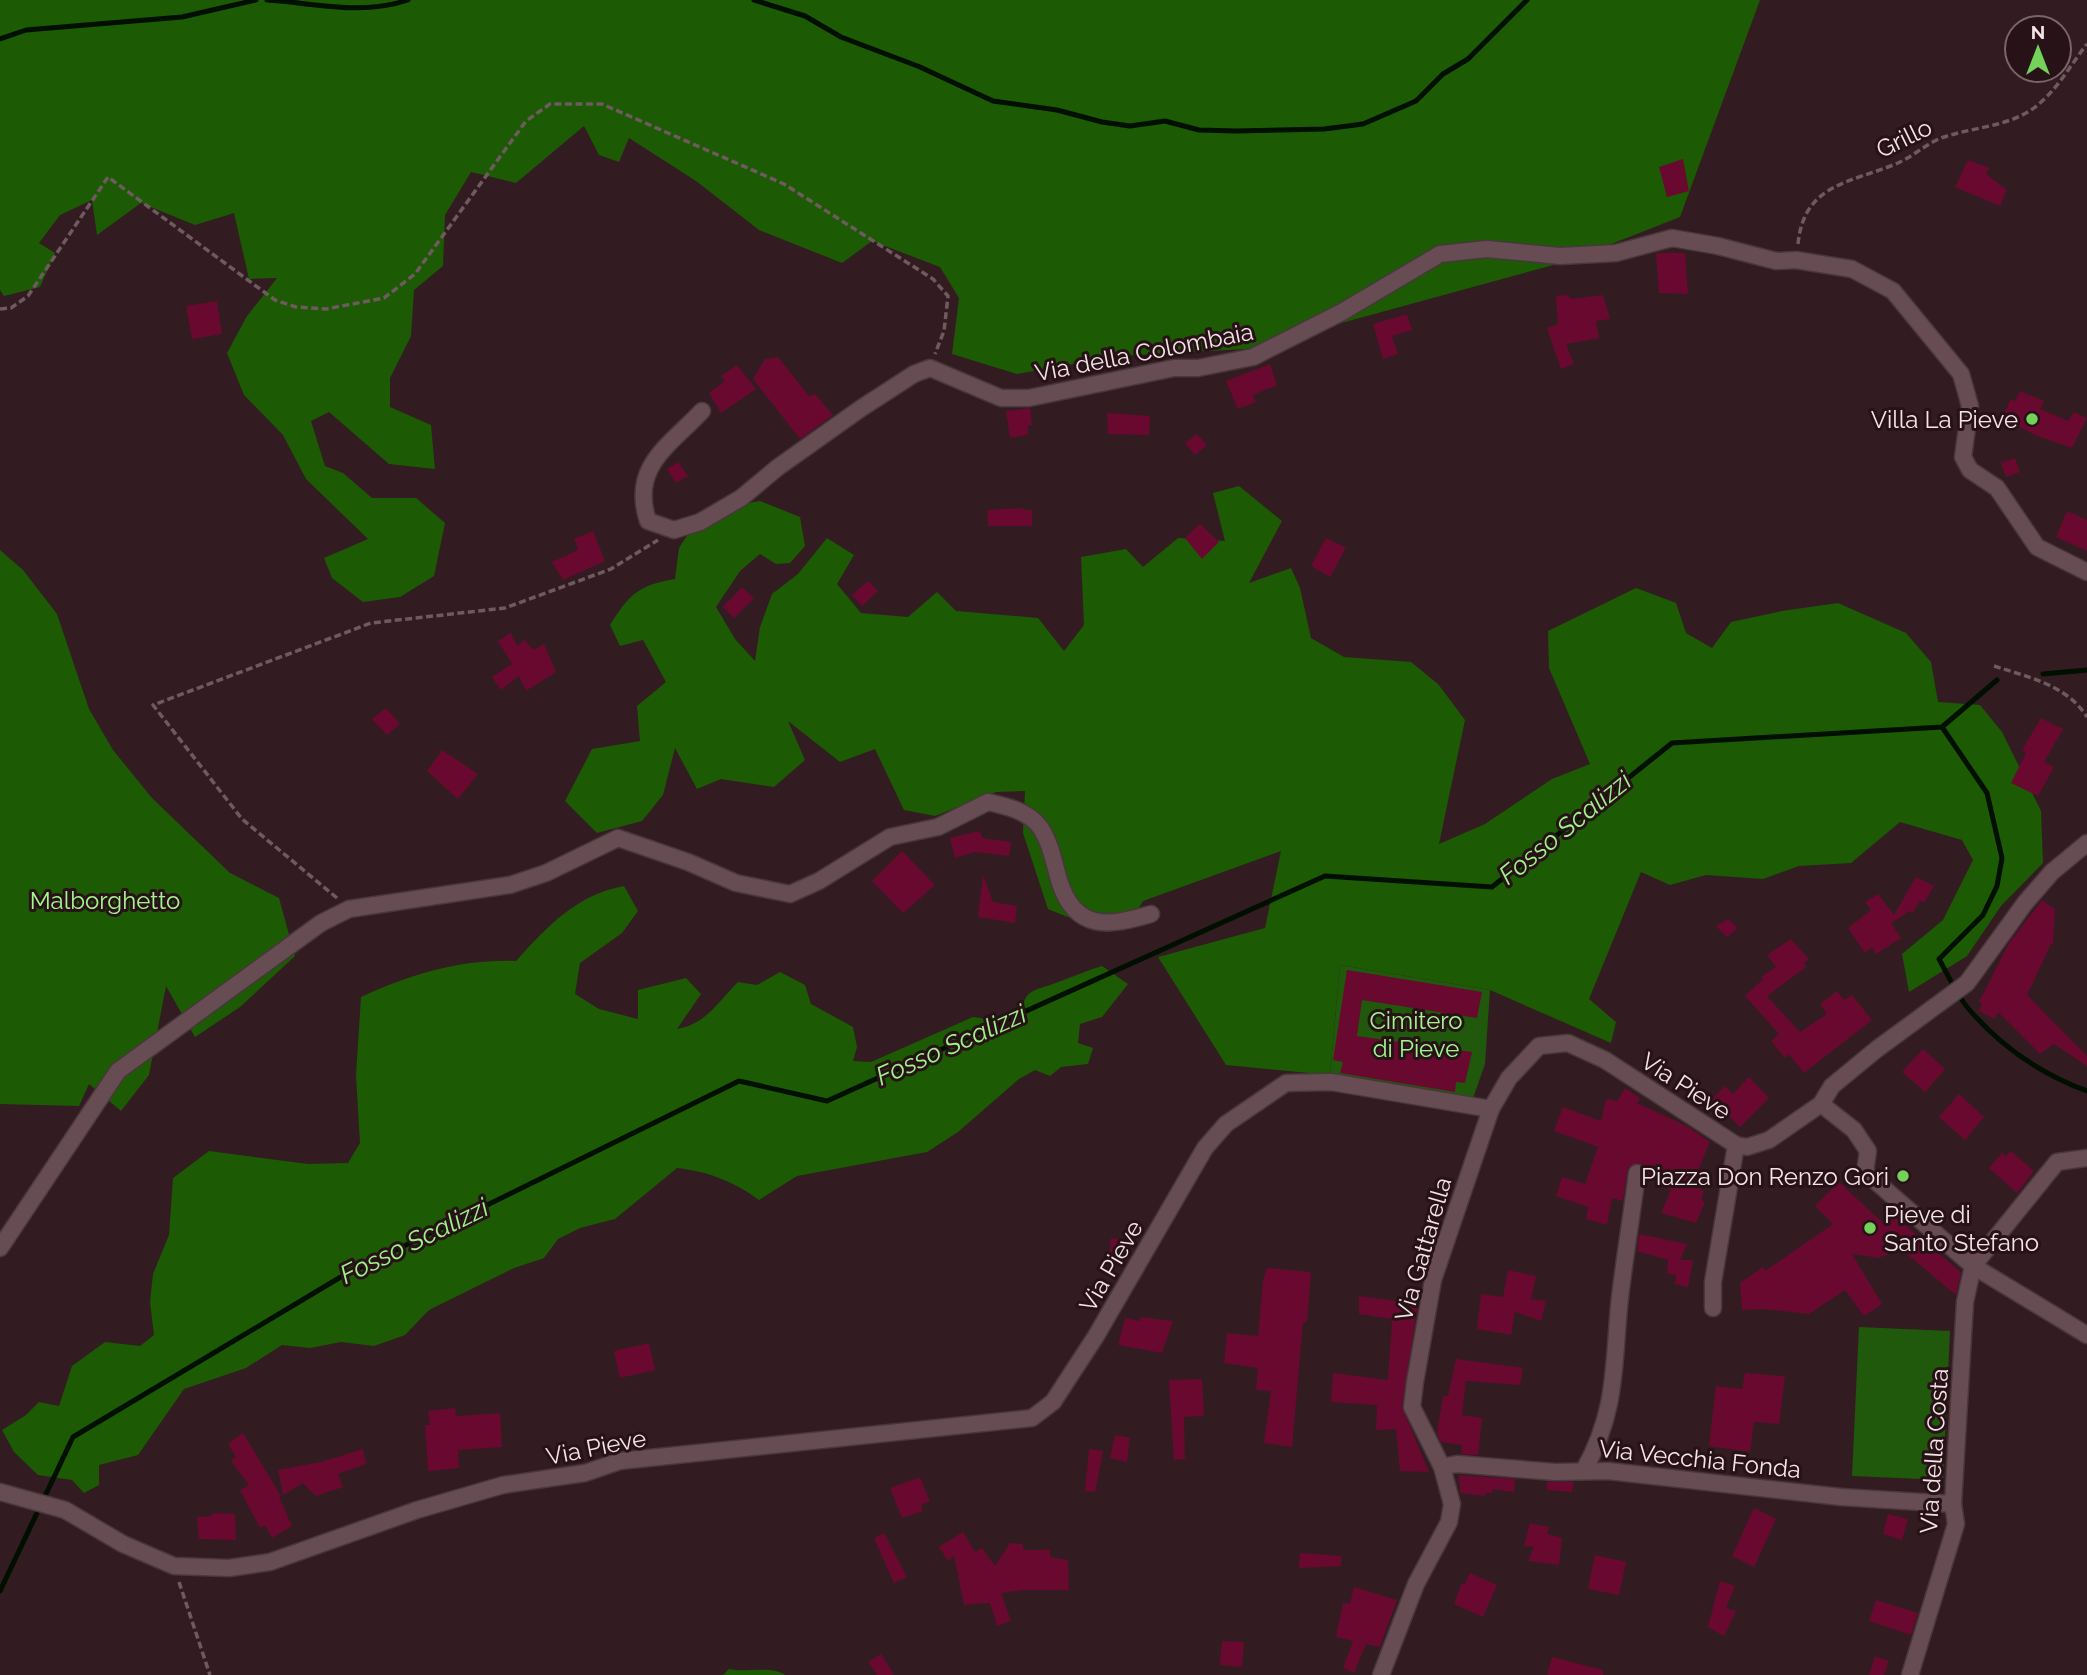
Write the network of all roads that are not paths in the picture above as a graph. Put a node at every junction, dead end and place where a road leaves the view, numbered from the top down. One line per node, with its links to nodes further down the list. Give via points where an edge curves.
1 (702, 411): 2 (street, Via della Colombaia, via 647,469 641,500 648,521 674,530 700,522 741,498 860,409 930,368 1001,398 1029,398 1174,368 1254,357 1440,254 1487,249 1560,256 1616,253 1672,238 1776,261 1852,269 1893,291 1961,374 1970,406 1964,457 1970,470 1997,488 2037,547)
2 (2087, 572)
3 (2087, 843): 5 (street, Via Pieve, via 2052,872 1966,983 1832,1086)
4 (1151, 914): 10 (street, via 1094,923 1075,912 1039,826 1015,808 988,802 938,827 890,837 790,894 736,883 618,838 510,885 349,908 273,956 118,1071)
5 (1821, 1104): 7 (street, Via Pieve, via 1769,1140 1747,1147); 11 (street, via 1854,1130 1868,1151 1865,1172)
6 (1491, 1109): 7 (street, Via Pieve, via 1509,1078 1539,1046 1568,1043 1605,1060); 14 (street, Via Gattarella, via 1433,1280 1415,1381 1412,1407); 16 (street, Via Pieve, via 1331,1082 1286,1083 1270,1093 1226,1124 1205,1149 1054,1402 1032,1418 620,1461 585,1472 491,1488 270,1562 229,1568 174,1566 123,1544 65,1510)
7 (1736, 1144): 12 (street, via 1713,1282)
8 (2087, 1158): 11 (street, via 2057,1162)
9 (1637, 1173): 15 (street, via 1610,1405 1601,1440)
10 (0, 1248)
11 (1973, 1266): 13 (street); 17 (street, Via della Costa, via 1965,1302)
12 (1713, 1308)
13 (2087, 1335)
14 (1443, 1467): 15 (street, Via Vecchia Fonda); 18 (street, Via Gattarella, via 1452,1504 1449,1522 1416,1584)
15 (1584, 1470): 17 (street, Via Vecchia Fonda)
16 (6, 1493)
17 (1953, 1504): 19 (street, Via della Costa, via 1956,1524 1950,1549)
18 (1381, 1675)
19 (1910, 1675)

